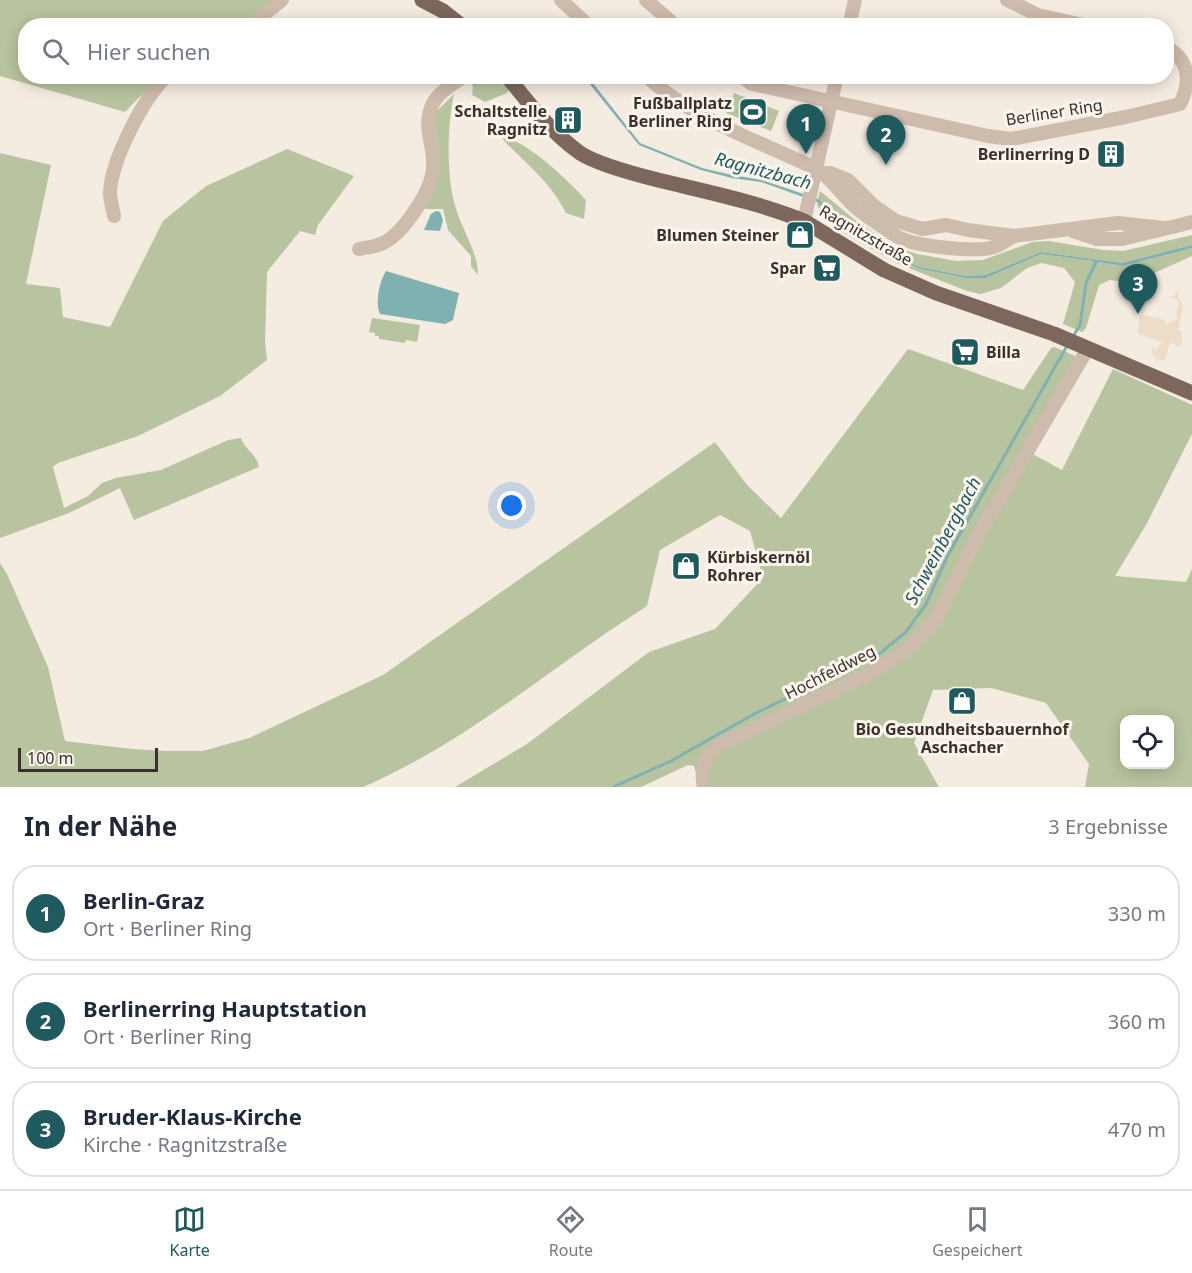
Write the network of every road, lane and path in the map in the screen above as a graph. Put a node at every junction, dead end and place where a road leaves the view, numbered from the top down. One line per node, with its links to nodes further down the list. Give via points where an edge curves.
1 (282, 0): 7 (street)
2 (422, 0): 8 (main road)
3 (561, 0): 9 (street)
4 (646, 0): 10 (street)
5 (855, 0): 11 (street)
6 (1006, 0): 12 (street)
7 (259, 18)
8 (452, 18)
9 (580, 18)
10 (667, 18)
11 (851, 18)
12 (1052, 18)
13 (1174, 54): 20 (street, Berliner Ring, via 1186,65 1188,76 1180,104 1011,139)
14 (158, 84): 22 (street, via 120,155 110,195)
15 (453, 84): 26 (street, via 438,95 431,108 427,124 433,169 414,212 389,240)
16 (513, 84): 23 (main road, Ragnitzstraße, via 539,117 582,154 638,175 763,206)
17 (654, 84): 21 (street, via 667,96 731,132)
18 (752, 84): 20 (street, Berliner Ring)
19 (835, 84): 20 (street)
20 (831, 103): 21 (street)
21 (820, 171): 23 (street); 25 (street, via 848,180 896,221 923,229 946,225); 25 (street, via 856,208 901,239 971,250 994,248)
22 (114, 216)
23 (804, 221): 27 (main road, Ragnitzstraße, via 884,270)
24 (1192, 222): 25 (street, via 1164,228 1118,224)
25 (1014, 236)
26 (359, 249)
27 (1083, 346): 28 (main road, Ragnitzstraße); 29 (street, Hochfeldweg, via 975,541 939,616 904,652 869,674 716,747 704,763)
28 (1192, 393)
29 (704, 787)

